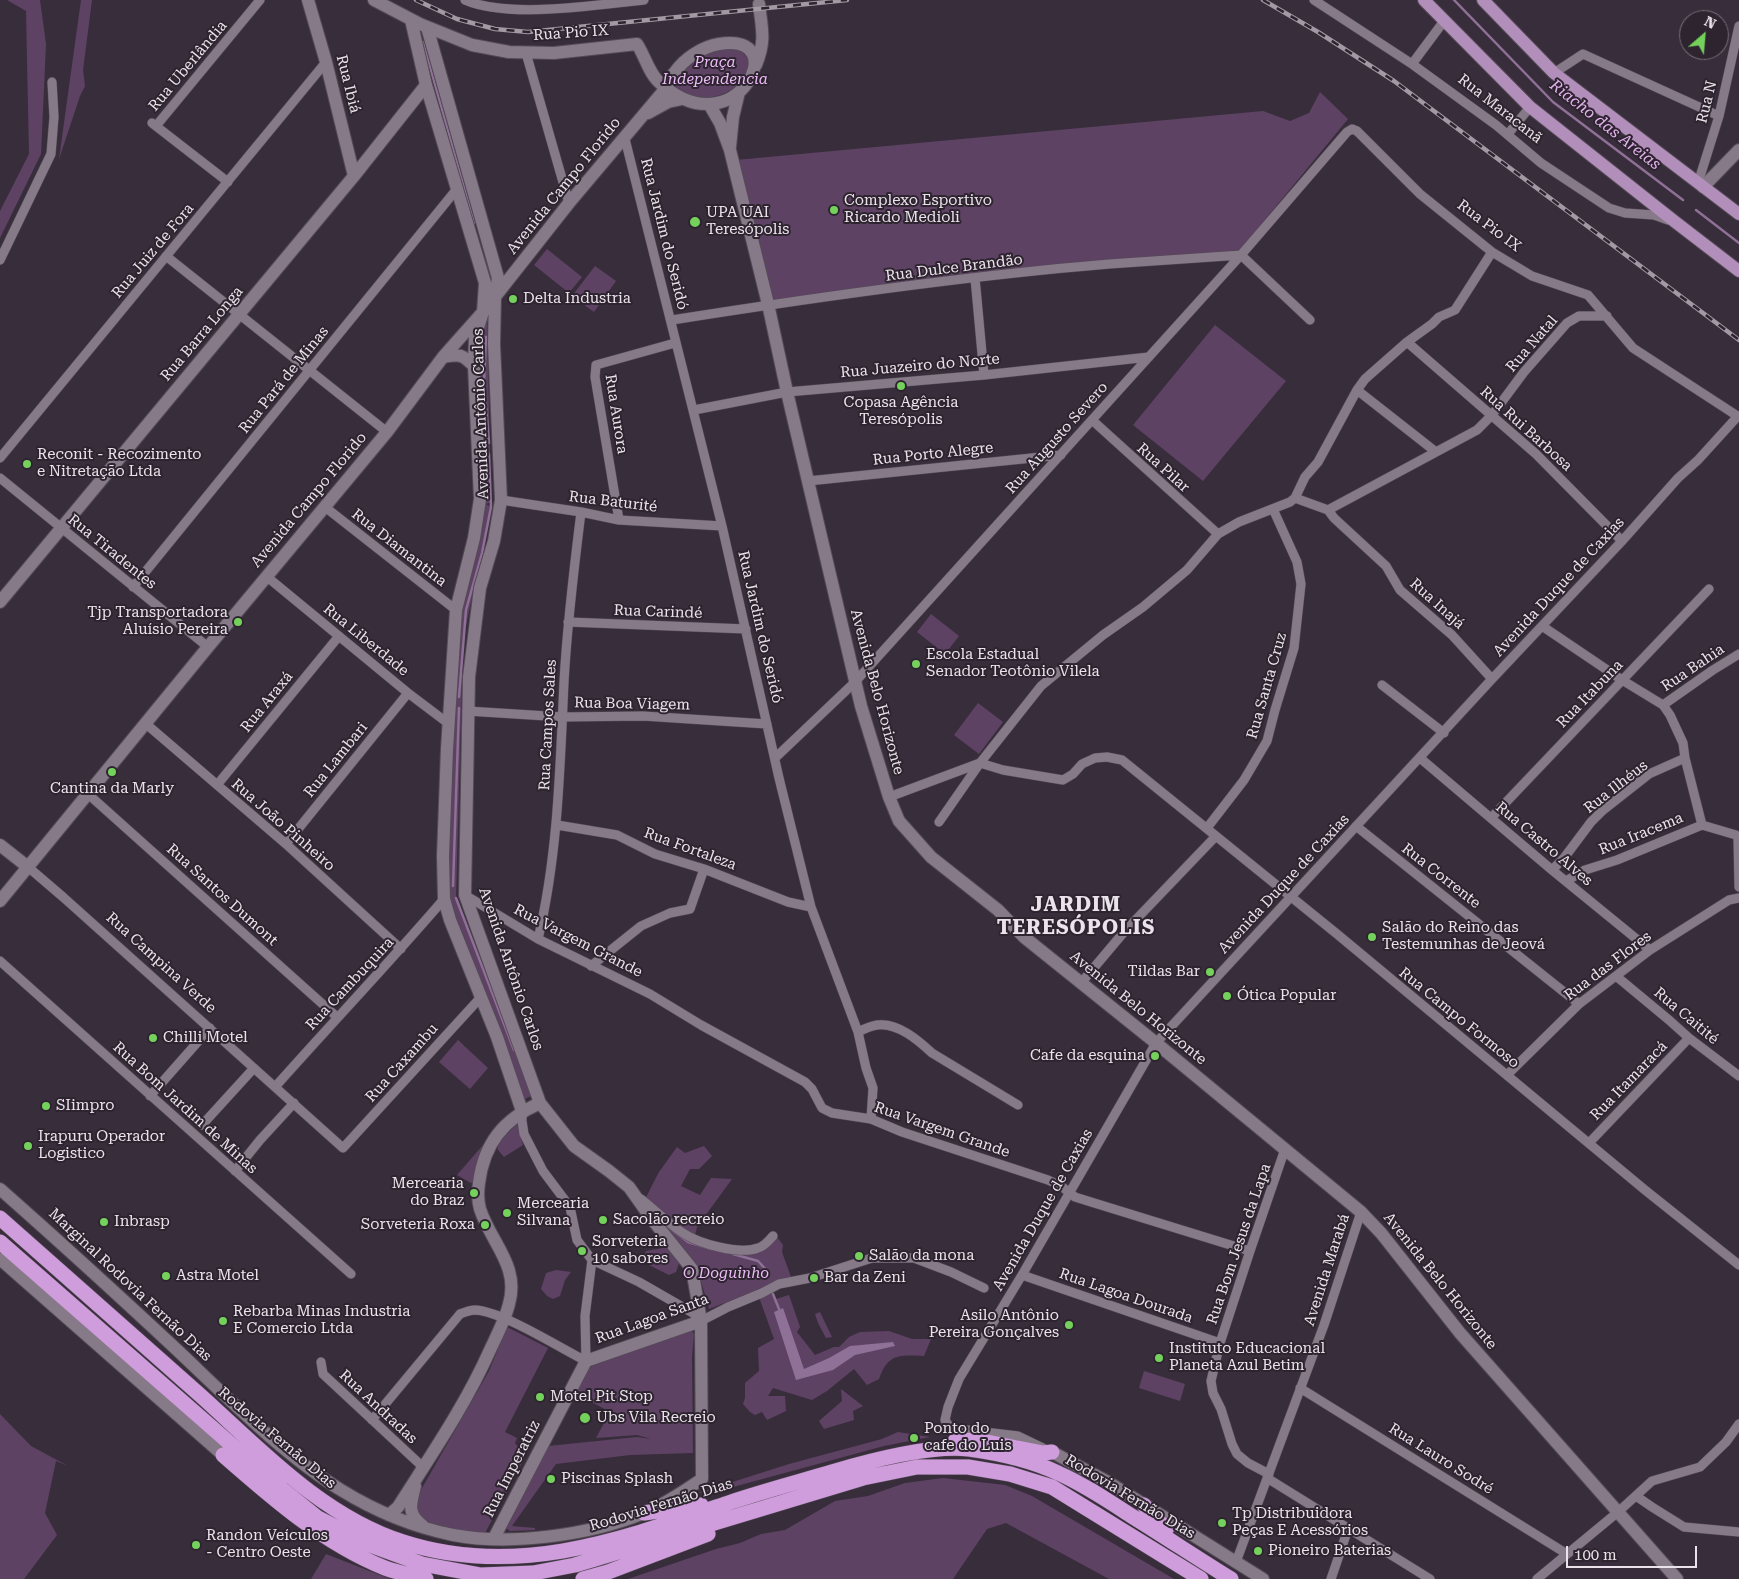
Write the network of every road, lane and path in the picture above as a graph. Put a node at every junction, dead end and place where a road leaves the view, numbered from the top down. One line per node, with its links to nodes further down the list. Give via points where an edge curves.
1 (260, 0): 39 (street, Rua Uberlândia, via 154,124)
2 (308, 0): 18 (street, Rua Ibiá)
3 (374, 0): 11 (street, Rua Pio IX)
4 (465, 0): 10 (street, via 500,9)
5 (644, 0): 10 (street)
6 (1314, 0): 19 (street, Rua Maracanã)
7 (1424, 0): 12 (main road)
8 (1483, 0): 21 (main road)
9 (759, 1): 13 (street)
10 (582, 3)
11 (412, 20): 15 (street, Rua Pio IX); 23 (street, Avenida Antônio Carlos)
12 (1444, 21): 19 (street); 28 (main road)
13 (762, 24): 16 (street, via 753,35); 20 (street, via 763,46)
14 (1739, 26): 29 (street, Rua N)
15 (427, 27): 17 (street, Rua Pio IX, via 472,45); 51 (street, Avenida Antônio Carlos, via 498,278)
16 (739, 43): 20 (street, via 749,48 755,57); 24 (street, via 714,45 696,53 674,72)
17 (526, 53): 24 (street, Rua Pio IX, via 637,44 658,82); 42 (street)
18 (326, 62): 38 (street, Rua Ibiá); 39 (street, Rua Juiz de Fora)
19 (1412, 64): 32 (street, Rua Maracanã)
20 (755, 66): 25 (street, via 750,80)
21 (1554, 72): 29 (street, via 1583,54); 40 (main road)
22 (52, 82): 48 (street, via 51,154)
23 (426, 85): 38 (street, Rua Barra Longa); 41 (street, Avenida Antônio Carlos)
24 (666, 88): 26 (street); 30 (street, Avenida Campo Florido)
25 (739, 92): 27 (street, via 726,100); 34 (street)
26 (682, 99): 27 (street); 30 (street, via 668,102)
27 (709, 104): 34 (street)
28 (1530, 107): 32 (street); 44 (main road)
29 (1719, 116): 36 (street, Rua N)
30 (640, 118): 33 (street, Avenida Campo Florido)
31 (1352, 129): 45 (street, Rua Pio IX, via 1420,194); 46 (street, Rua Augusto Severo)
32 (1508, 134): 44 (street, Rua Maracanã, via 1542,163 1609,208)
33 (625, 139): 42 (street, Avenida Campo Florido); 56 (street, Rua Jardim do Seridó)
34 (730, 150): 52 (street, Avenida Belo Horizonte)
35 (1739, 150): 37 (street)
36 (1702, 168): 37 (street); 40 (street, Rua N)
37 (1714, 175): 40 (street)
38 (354, 176): 54 (street, Rua Barra Longa)
39 (228, 182): 47 (street, Rua Juiz de Fora)
40 (1700, 185): 43 (main road)
41 (456, 190): 53 (street, Avenida Antônio Carlos, via 485,283); 63 (street, Rua Pará de Minas)
42 (569, 203): 51 (street, Avenida Campo Florido)
43 (1739, 214)
44 (1674, 221): 49 (main road)
45 (1492, 252): 55 (street, Rua Pio IX, via 1532,276 1588,295); 58 (street, via 1455,310 1439,317)
46 (1241, 255): 50 (street, Rua Dulce Brandão); 57 (street); 61 (street, Rua Augusto Severo)
47 (166, 256): 54 (street); 74 (street, Rua Juiz de Fora)
48 (0, 260)
49 (1739, 271)
50 (975, 278): 52 (street, Rua Dulce Brandão); 64 (street)
51 (495, 297): 53 (street, Avenida Campo Florido); 78 (street, Avenida Antônio Carlos)
52 (768, 304): 56 (street, Rua Dulce Brandão); 66 (street, Avenida Belo Horizonte)
53 (483, 312): 60 (street, Avenida Campo Florido); 62 (street, Avenida Antônio Carlos, via 475,336)
54 (239, 314): 63 (street); 85 (street, Rua Barra Longa)
55 (1606, 316): 68 (street, Rua Natal, via 1580,316 1567,323); 69 (street, Rua Pio IX, via 1633,348)
56 (672, 320): 59 (street, Rua Jardim do Seridó)
57 (1310, 320)
58 (1407, 342): 65 (street, via 1374,370); 68 (street, Rua Rui Barbosa)
59 (676, 343): 67 (street, Rua Jardim do Seridó); 83 (street, Rua Aurora, via 596,365 595,377)
60 (443, 357): 62 (street, via 463,356); 71 (street, Avenida Campo Florido)
61 (1149, 357): 64 (street, Rua Juazeiro do Norte); 70 (street, Rua Augusto Severo)
62 (474, 366): 92 (street, Avenida Antônio Carlos, via 480,499)
63 (310, 370): 71 (street); 89 (street, Rua Pará de Minas)
64 (984, 375): 66 (street, Rua Juazeiro do Norte)
65 (1357, 390): 72 (street); 77 (street)
66 (787, 392): 67 (street, Rua Juazeiro do Norte); 76 (street, Avenida Belo Horizonte)
67 (694, 410): 84 (street, Rua Jardim do Seridó)
68 (1492, 415): 72 (street, Rua Natal, via 1477,430); 87 (street, Rua Rui Barbosa, via 1536,454)
69 (1739, 416): 87 (street, Avenida Duque de Caxias)
70 (1092, 420): 73 (street, Rua Augusto Severo); 86 (street, Rua Pilar)
71 (387, 432): 79 (street, Avenida Campo Florido)
72 (1436, 452): 81 (street, Rua Natal)
73 (1061, 454): 76 (street, Rua Porto Alegre); 101 (street, Rua Augusto Severo)
74 (0, 458)
75 (0, 478): 85 (street, Rua Tiradentes)
76 (808, 481): 101 (street, Avenida Belo Horizonte)
77 (1295, 498): 80 (street); 81 (street, Rua Inajá)
78 (501, 500): 82 (street, Rua Baturité); 105 (street, Avenida Antônio Carlos, via 494,541 478,596)
79 (325, 507): 88 (street, Avenida Campo Florido); 92 (street, Rua Diamantina)
80 (1273, 510): 86 (street, via 1239,522); 123 (street, Rua Santa Cruz, via 1297,562 1301,584 1294,648 1267,741 1244,780)
81 (1328, 510): 99 (street, Rua Inajá, via 1386,566 1400,590 1458,642)
82 (581, 512): 83 (street, Rua Baturité); 93 (street, Rua Campos Sales)
83 (620, 520): 84 (street, Rua Baturité)
84 (722, 526): 95 (street, Rua Jardim do Seridó)
85 (61, 529): 89 (street, Rua Tiradentes); 91 (street, Rua Barra Longa)
86 (1218, 534): 114 (street, via 1187,570 1041,686)
87 (1622, 541): 94 (street, Avenida Duque de Caxias)
88 (266, 576): 96 (street, Rua Liberdade); 97 (street, Avenida Campo Florido)
89 (133, 587): 97 (street, Rua Tiradentes)
90 (1709, 589): 100 (street, Rua Itabuna)
91 (0, 602)
92 (456, 610): 108 (street, Avenida Antônio Carlos)
93 (568, 622): 95 (street, Rua Carindé); 106 (street, Rua Campos Sales)
94 (1542, 626): 99 (street, Avenida Duque de Caxias); 100 (street)
95 (746, 629): 109 (street, Rua Jardim do Seridó)
96 (339, 636): 103 (street, Rua Liberdade); 115 (street, Rua Araxá)
97 (208, 647): 107 (street, Avenida Campo Florido)
98 (1739, 654): 104 (street, Rua Bahia)
99 (1492, 679): 110 (street, Avenida Duque de Caxias)
100 (1622, 680): 104 (street); 118 (street, Rua Itabuna)
101 (855, 682): 111 (street, Rua Augusto Severo); 117 (street, Avenida Belo Horizonte)
102 (1382, 685): 110 (street)
103 (408, 693): 108 (street, Rua Liberdade); 125 (street, Rua Lambari)
104 (1662, 705): 113 (street, via 1683,743)
105 (467, 711): 106 (street, Rua Boa Viagem); 132 (street, Avenida Antônio Carlos)
106 (563, 717): 109 (street, Rua Boa Viagem, via 643,716); 120 (street, Rua Campos Sales)
107 (145, 723): 115 (street, Rua João Pinheiro); 116 (street, Avenida Campo Florido)
108 (449, 724): 135 (street, Avenida Antônio Carlos)
109 (767, 724): 111 (street, Rua Jardim do Seridó)
110 (1444, 733): 112 (street, Avenida Duque de Caxias)
111 (775, 758): 137 (street, Rua Jardim do Seridó)
112 (1420, 758): 118 (street, Rua Castro Alves); 122 (street, Avenida Duque de Caxias)
113 (1685, 758): 121 (street); 129 (street, Rua Ilhéus, via 1649,774 1602,811)
114 (980, 762): 117 (street); 119 (street); 123 (street, Rua Campo Formoso, via 1003,770 1063,780 1095,758 1122,760)
115 (217, 785): 125 (street, Rua João Pinheiro)
116 (88, 794): 127 (street, Avenida Campo Florido); 147 (street, Rua Santos Dumont)
117 (889, 797): 144 (street, Avenida Belo Horizonte, via 899,821 931,857 998,910 1024,937)
118 (1491, 818): 129 (street, Rua Castro Alves)
119 (938, 822)
120 (557, 825): 128 (street, Rua Fortaleza, via 617,835 656,854); 138 (street, Rua Campos Sales, via 546,907)
121 (1702, 825): 130 (street, Rua Iracema, via 1586,870); 131 (street, Rua Iracema, via 1738,838)
122 (1356, 826): 133 (street, Avenida Duque de Caxias); 146 (street, Rua Corrente)
123 (1207, 828): 124 (street, Rua Campo Formoso)
124 (1216, 836): 133 (street, Rua Campo Formoso); 144 (street)
125 (286, 844): 139 (street, Rua João Pinheiro)
126 (0, 845): 127 (street, Rua Campina Verde)
127 (28, 867): 136 (street, Avenida Campo Florido); 148 (street, Rua Campina Verde)
128 (704, 868): 137 (street, Rua Fortaleza, via 788,902); 142 (street, via 690,909 670,913 641,926)
129 (1552, 870): 130 (street, Rua Castro Alves)
130 (1566, 881): 140 (street, Rua Castro Alves)
131 (1739, 887)
132 (465, 895): 138 (street, Rua Vargem Grande); 158 (street, Avenida Antônio Carlos)
133 (1290, 896): 151 (street, Avenida Duque de Caxias); 153 (street, Rua Campo Formoso)
134 (1739, 898): 140 (street, Rua das Flores, via 1729,900)
135 (444, 899): 139 (street, Rua Cambuquira); 145 (street, Avenida Antônio Carlos)
136 (0, 901)
137 (811, 907): 149 (street, Rua Jardim do Seridó)
138 (538, 939): 142 (street, Rua Vargem Grande)
139 (401, 949): 147 (street, Rua Cambuquira)
140 (1650, 950): 143 (street, Rua das Flores)
141 (0, 961): 156 (street, Rua Bom Jardim de Minas)
142 (591, 966): 161 (street, Rua Vargem Grande, via 650,994 805,1082 822,1108 832,1113)
143 (1616, 976): 146 (street, Rua das Flores); 150 (street, Rua Caitité)
144 (1080, 983): 151 (street, Avenida Belo Horizonte)
145 (481, 997): 160 (street, Avenida Antônio Carlos); 164 (street, Rua Caxambu)
146 (1579, 1004): 153 (street, Rua das Flores)
147 (337, 1017): 155 (street, Rua Cambuquira)
148 (210, 1028): 152 (street, Rua Campina Verde); 156 (street)
149 (858, 1032): 159 (street, via 878,1025 899,1029); 161 (street, Rua Jardim do Seridó, via 874,1088)
150 (1689, 1038): 154 (street, Rua Caitité); 163 (street, Rua Itamaracá)
151 (1156, 1042): 165 (street, Avenida Belo Horizonte); 168 (street, Avenida Duque de Caxias)
152 (254, 1068): 155 (street, Rua Campina Verde); 162 (street)
153 (1507, 1075): 163 (street, Rua Campo Formoso)
154 (1739, 1076)
155 (275, 1087): 157 (street, Rua Campina Verde)
156 (150, 1096): 166 (street, Rua Bom Jardim de Minas)
157 (294, 1103): 164 (street, Rua Campina Verde); 166 (street)
158 (540, 1103): 160 (street); 169 (street, Avenida Antônio Carlos, via 574,1146)
159 (1018, 1106)
160 (522, 1111): 176 (street, via 524,1134 543,1171 570,1207 577,1240); 181 (street, via 502,1128 491,1143 484,1157 478,1188 480,1209 511,1274 512,1293)
161 (870, 1119): 168 (street, Rua Vargem Grande, via 1048,1180)
162 (202, 1125)
163 (1589, 1143): 177 (street, Rua Campo Formoso)
164 (343, 1148)
165 (1285, 1150): 170 (street, Avenida Belo Horizonte); 174 (street, Rua Bom Jesus da Lapa)
166 (235, 1171): 178 (street, Rua Bom Jardim de Minas)
167 (0, 1189): 202 (street, Marginal Rodovia Fernão Dias, via 99,1276 240,1410 304,1464 364,1504)
168 (1068, 1192): 174 (street, Rua Vargem Grande, via 1075,1197); 179 (street, Avenida Duque de Caxias)
169 (634, 1193): 172 (street, via 684,1234 709,1245 750,1250 766,1244); 182 (street, Avenida Antônio Carlos, via 692,1269)
170 (1361, 1212): 186 (street, Avenida Marabá); 200 (street, Avenida Belo Horizonte, via 1460,1333)
171 (0, 1218): 197 (highway, Rodovia Fernão Dias, via 293,1478 349,1518 400,1541 431,1550 484,1557 531,1556 625,1537)
172 (773, 1236)
173 (0, 1242): 198 (highway, via 318,1518 370,1545 422,1564 481,1575 533,1573 575,1565)
174 (1250, 1251): 183 (street, Rua Bom Jesus da Lapa)
175 (0, 1259): 192 (street)
176 (592, 1260): 182 (street, via 639,1282 693,1313); 184 (street, Rua Imperatriz, via 585,1316)
177 (1739, 1265)
178 (351, 1274)
179 (1022, 1275): 183 (street, Rua Lagoa Dourada); 189 (street, Avenida Duque de Caxias, via 959,1378 945,1420 950,1428)
180 (984, 1288): 182 (street, Rua Lagoa Santa, via 914,1258 872,1258 810,1278 779,1284)
181 (505, 1319): 184 (street); 187 (street, via 475,1310 460,1314); 193 (street, via 466,1399)
182 (701, 1321): 184 (street, Rua Lagoa Santa); 195 (street, Avenida Antônio Carlos)
183 (1220, 1343): 194 (street, Rua Bom Jesus da Lapa, via 1211,1381 1213,1394 1237,1454)
184 (586, 1361): 206 (street, Rua Imperatriz)
185 (322, 1362): 187 (street, Rua Andradas, via 323,1374)
186 (1300, 1388): 194 (street, Avenida Marabá); 207 (street, Rua Lauro Sodré)
187 (372, 1420): 193 (street, Rua Andradas)
188 (1739, 1424): 196 (street, via 1700,1467 1652,1481)
189 (955, 1429): 191 (street, Rodovia Fernão Dias, via 1018,1436)
190 (922, 1451): 191 (highway, via 958,1440 976,1440); 197 (highway, Rodovia Fernão Dias, via 856,1465); 209 (highway, Rodovia Fernão Dias, via 966,1449 1014,1458 1055,1472 1095,1493)
191 (1052, 1452): 199 (street)
192 (223, 1455): 211 (highway, via 293,1515 356,1554 387,1568)
193 (421, 1472): 202 (street); 203 (street, via 410,1506 412,1516)
194 (1268, 1476): 204 (street, Rua Bom Jesus da Lapa); 208 (street, Avenida Marabá)
195 (702, 1480): 201 (street, Marginal Rodovia Fernão Dias)
196 (1636, 1496): 200 (street); 205 (street, via 1684,1527)
197 (735, 1500): 201 (highway)
198 (778, 1503): 210 (highway, via 918,1466 968,1467 1010,1474 1052,1487); 212 (highway, via 755,1516)
199 (1144, 1505): 208 (street); 209 (highway, via 1151,1516 1211,1560)
200 (1618, 1512): 207 (street); 217 (street, Avenida Belo Horizonte)
201 (644, 1513): 206 (street, Marginal Rodovia Fernão Dias, via 597,1528 541,1538)
202 (389, 1515): 203 (street, Marginal Rodovia Fernão Dias)
203 (425, 1528): 206 (street, Marginal Rodovia Fernão Dias, via 454,1535)
204 (1348, 1529): 214 (street); 215 (street, Rua Bom Jesus da Lapa)
205 (1739, 1532)
206 (494, 1538)
207 (1567, 1554): 216 (street)
208 (1236, 1562): 213 (street)
209 (1225, 1575)
210 (1199, 1578)
211 (426, 1579)
212 (583, 1579)
213 (1263, 1579)
214 (1331, 1579)
215 (1430, 1579)
216 (1537, 1579)
217 (1678, 1579)

